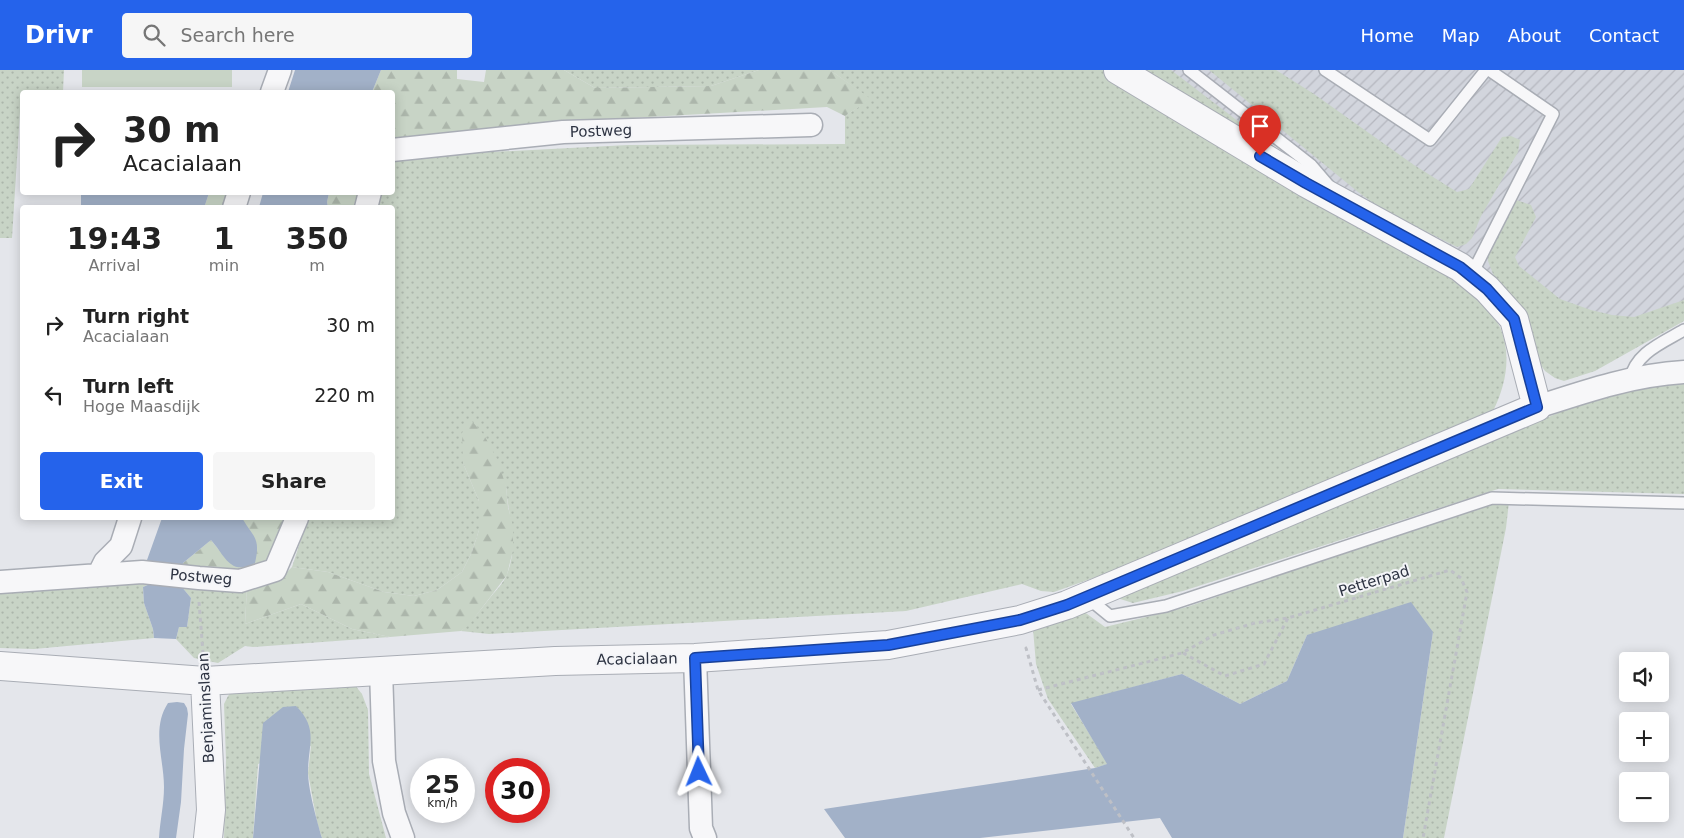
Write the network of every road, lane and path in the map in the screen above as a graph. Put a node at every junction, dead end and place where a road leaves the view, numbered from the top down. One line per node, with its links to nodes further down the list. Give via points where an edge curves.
1 (280, 70): 6 (street)
2 (1118, 70): 9 (street)
3 (1189, 70): 9 (lane, via 1311,165)
4 (1325, 70): 5 (lane, via 1430,140)
5 (1487, 70): 10 (lane, via 1553,114)
6 (273, 90)
7 (811, 124): 8 (street, Postweg, via 563,132)
8 (395, 150)
9 (1340, 202): 10 (street)
10 (1471, 276): 14 (street, via 1514,319)
11 (1684, 330): 13 (lane, via 1641,357)
12 (1684, 372): 13 (street)
13 (1630, 380): 14 (street, via 1599,386)
14 (1537, 407): 21 (street, Acacialaan)
15 (1684, 503): 21 (lane, via 1492,498 1166,606 1110,616)
16 (129, 520): 18 (street, via 121,546 105,562)
17 (295, 520): 19 (street, Postweg, via 274,570 240,580)
18 (99, 574): 19 (street, Postweg, via 142,572); 20 (street, Postweg)
19 (194, 578): 28 (path, Benjaminslaan, via 198,585)
20 (0, 582)
21 (1087, 597): 25 (street, Acacialaan, via 1020,620 888,645)
22 (1288, 618): 24 (path, Petterpad, via 1255,623 1214,635); 24 (path, via 1264,664 1225,676); 34 (path, Petterpad, via 1450,570 1461,578 1467,592)
23 (1026, 648): 29 (path)
24 (1182, 653): 29 (path, Petterpad)
25 (695, 658): 27 (street, Acacialaan); 33 (street, via 701,828)
26 (0, 666): 28 (street, Acacialaan)
27 (381, 670): 28 (street, Acacialaan); 32 (street, via 384,761 394,813)
28 (205, 681): 31 (street, Benjaminslaan, via 211,810)
29 (1038, 690): 30 (path)
30 (1133, 836)
31 (208, 838)
32 (403, 838)
33 (705, 838)
34 (1422, 838)

